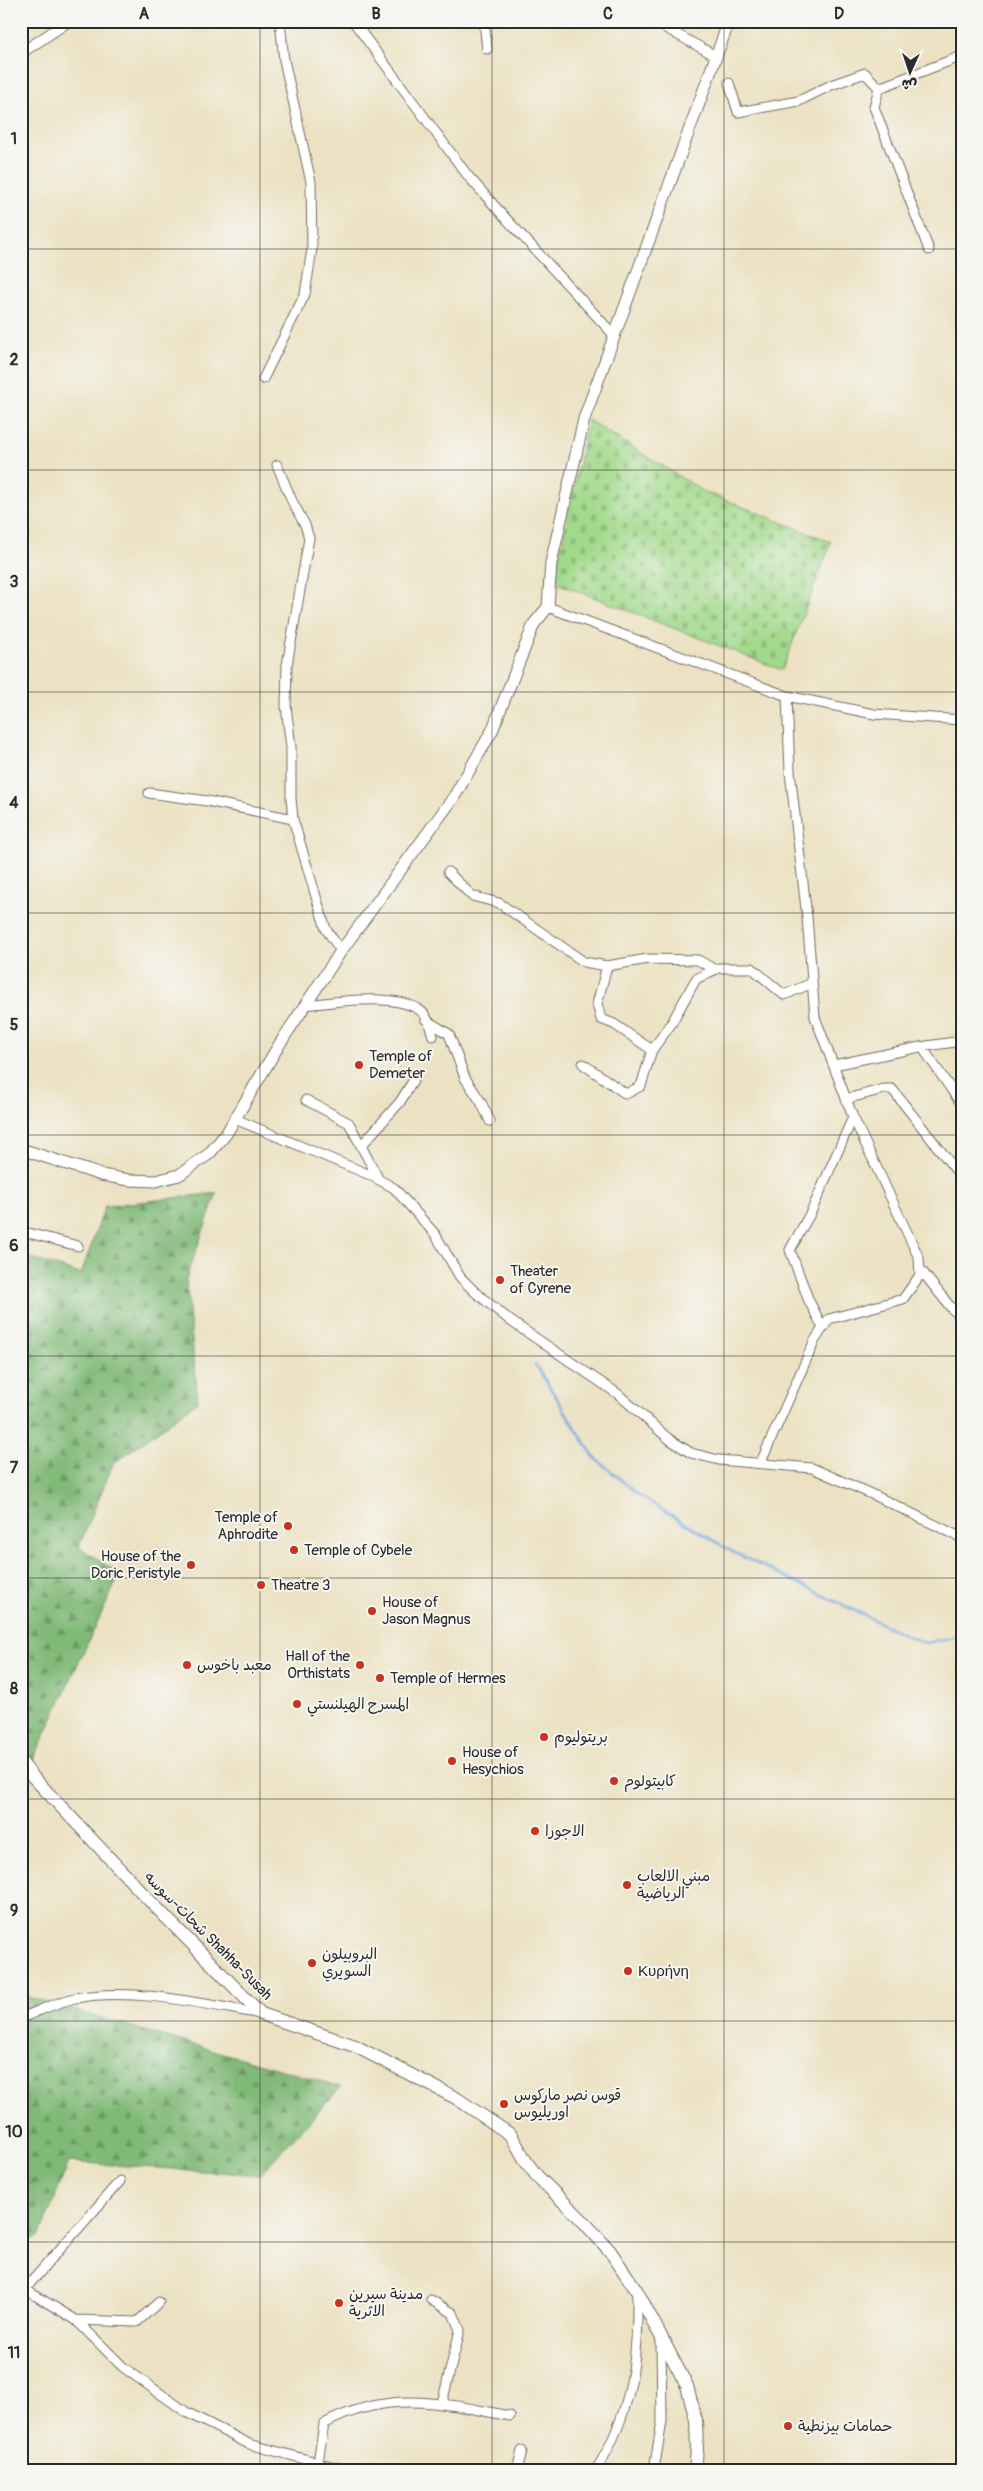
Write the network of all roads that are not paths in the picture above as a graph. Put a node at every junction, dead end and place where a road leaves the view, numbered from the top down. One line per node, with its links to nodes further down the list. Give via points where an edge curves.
1 (69, 21): 8 (street)
2 (280, 21): 15 (street, via 284,60 311,182 312,249 305,294)
3 (353, 21): 14 (street, via 474,182)
4 (484, 21): 7 (street)
5 (653, 21): 9 (street)
6 (728, 21): 9 (main road)
7 (487, 49)
8 (21, 53)
9 (716, 56): 14 (main road)
10 (962, 56): 12 (street)
11 (729, 83): 12 (street, via 738,112 799,101 865,73)
12 (879, 88): 13 (street, via 874,107)
13 (929, 250)
14 (614, 335): 17 (main road, via 584,419 551,563)
15 (263, 379)
16 (277, 465): 21 (street, via 309,538 287,665 286,706)
17 (548, 607): 18 (street); 23 (main road, via 534,624 492,731 473,765 407,864)
18 (787, 696): 19 (street, via 874,714); 26 (street, via 790,772)
19 (962, 720)
20 (149, 793): 21 (street)
21 (293, 819): 23 (street, via 326,929)
22 (448, 872): 24 (street, via 472,896 499,903 584,962)
23 (341, 951): 27 (main road)
24 (607, 966): 25 (street, via 648,959 698,960); 32 (street, via 597,1004 601,1019)
25 (715, 970): 26 (street, via 752,968 784,995); 32 (street, via 696,979)
26 (812, 983): 34 (street, via 816,1017)
27 (306, 1005): 28 (street, via 359,1000 404,1003 424,1014); 40 (main road)
28 (426, 1020): 29 (street); 41 (street, via 449,1034 465,1078)
29 (433, 1036)
30 (962, 1041): 31 (street)
31 (922, 1046): 34 (street); 38 (street)
32 (652, 1050): 33 (street, via 642,1086 626,1094)
33 (583, 1064)
34 (834, 1065): 36 (street)
35 (413, 1081): 42 (street, via 400,1102)
36 (846, 1099): 39 (street); 45 (street, via 884,1088 892,1089)
37 (306, 1100): 42 (street, via 349,1123)
38 (962, 1105)
39 (853, 1118): 48 (street, via 919,1258); 50 (street, via 811,1212 790,1250)
40 (236, 1119): 43 (main road, via 209,1154 168,1179 129,1180 101,1175); 44 (street)
41 (490, 1121)
42 (361, 1146): 44 (street)
43 (21, 1148)
44 (378, 1178): 51 (street, via 394,1188 414,1209 435,1234 460,1277 475,1292 512,1322 618,1394 669,1439 691,1454 705,1458)
45 (962, 1178)
46 (21, 1231): 47 (street)
47 (78, 1246)
48 (921, 1270): 49 (street); 50 (street, via 903,1299 836,1316)
49 (962, 1317)
50 (822, 1326): 51 (street)
51 (761, 1462): 52 (street, via 812,1468 832,1475)
52 (962, 1538)
53 (21, 1762): 54 (main road, شحات-سوسه Shahha-Susah, via 147,1898)
54 (261, 2014): 55 (street, via 112,1994 74,1998); 58 (main road, شحات-سوسه Shahha-Susah, via 355,2046 440,2089 504,2130 516,2142 537,2176 610,2251)
55 (21, 2018)
56 (120, 2181): 57 (street)
57 (23, 2288): 61 (street)
58 (637, 2291): 62 (main road, شحات-سوسه Shahha-Susah); 69 (street, via 638,2338 632,2385 608,2451)
59 (431, 2300): 63 (street, via 453,2313 460,2330)
60 (159, 2302): 61 (street, via 137,2322)
61 (76, 2320): 66 (street, via 123,2367 186,2412 249,2444)
62 (661, 2337): 70 (street, via 662,2421); 71 (main road, شحات-سوسه Shahha-Susah, via 679,2368 693,2407 698,2436)
63 (442, 2403): 64 (street); 66 (street, via 385,2402 344,2413 324,2424)
64 (510, 2416)
65 (522, 2451): 68 (street)
66 (318, 2462): 67 (street)
67 (346, 2470)
68 (517, 2470)
69 (596, 2470)
70 (654, 2470)
71 (695, 2470)

